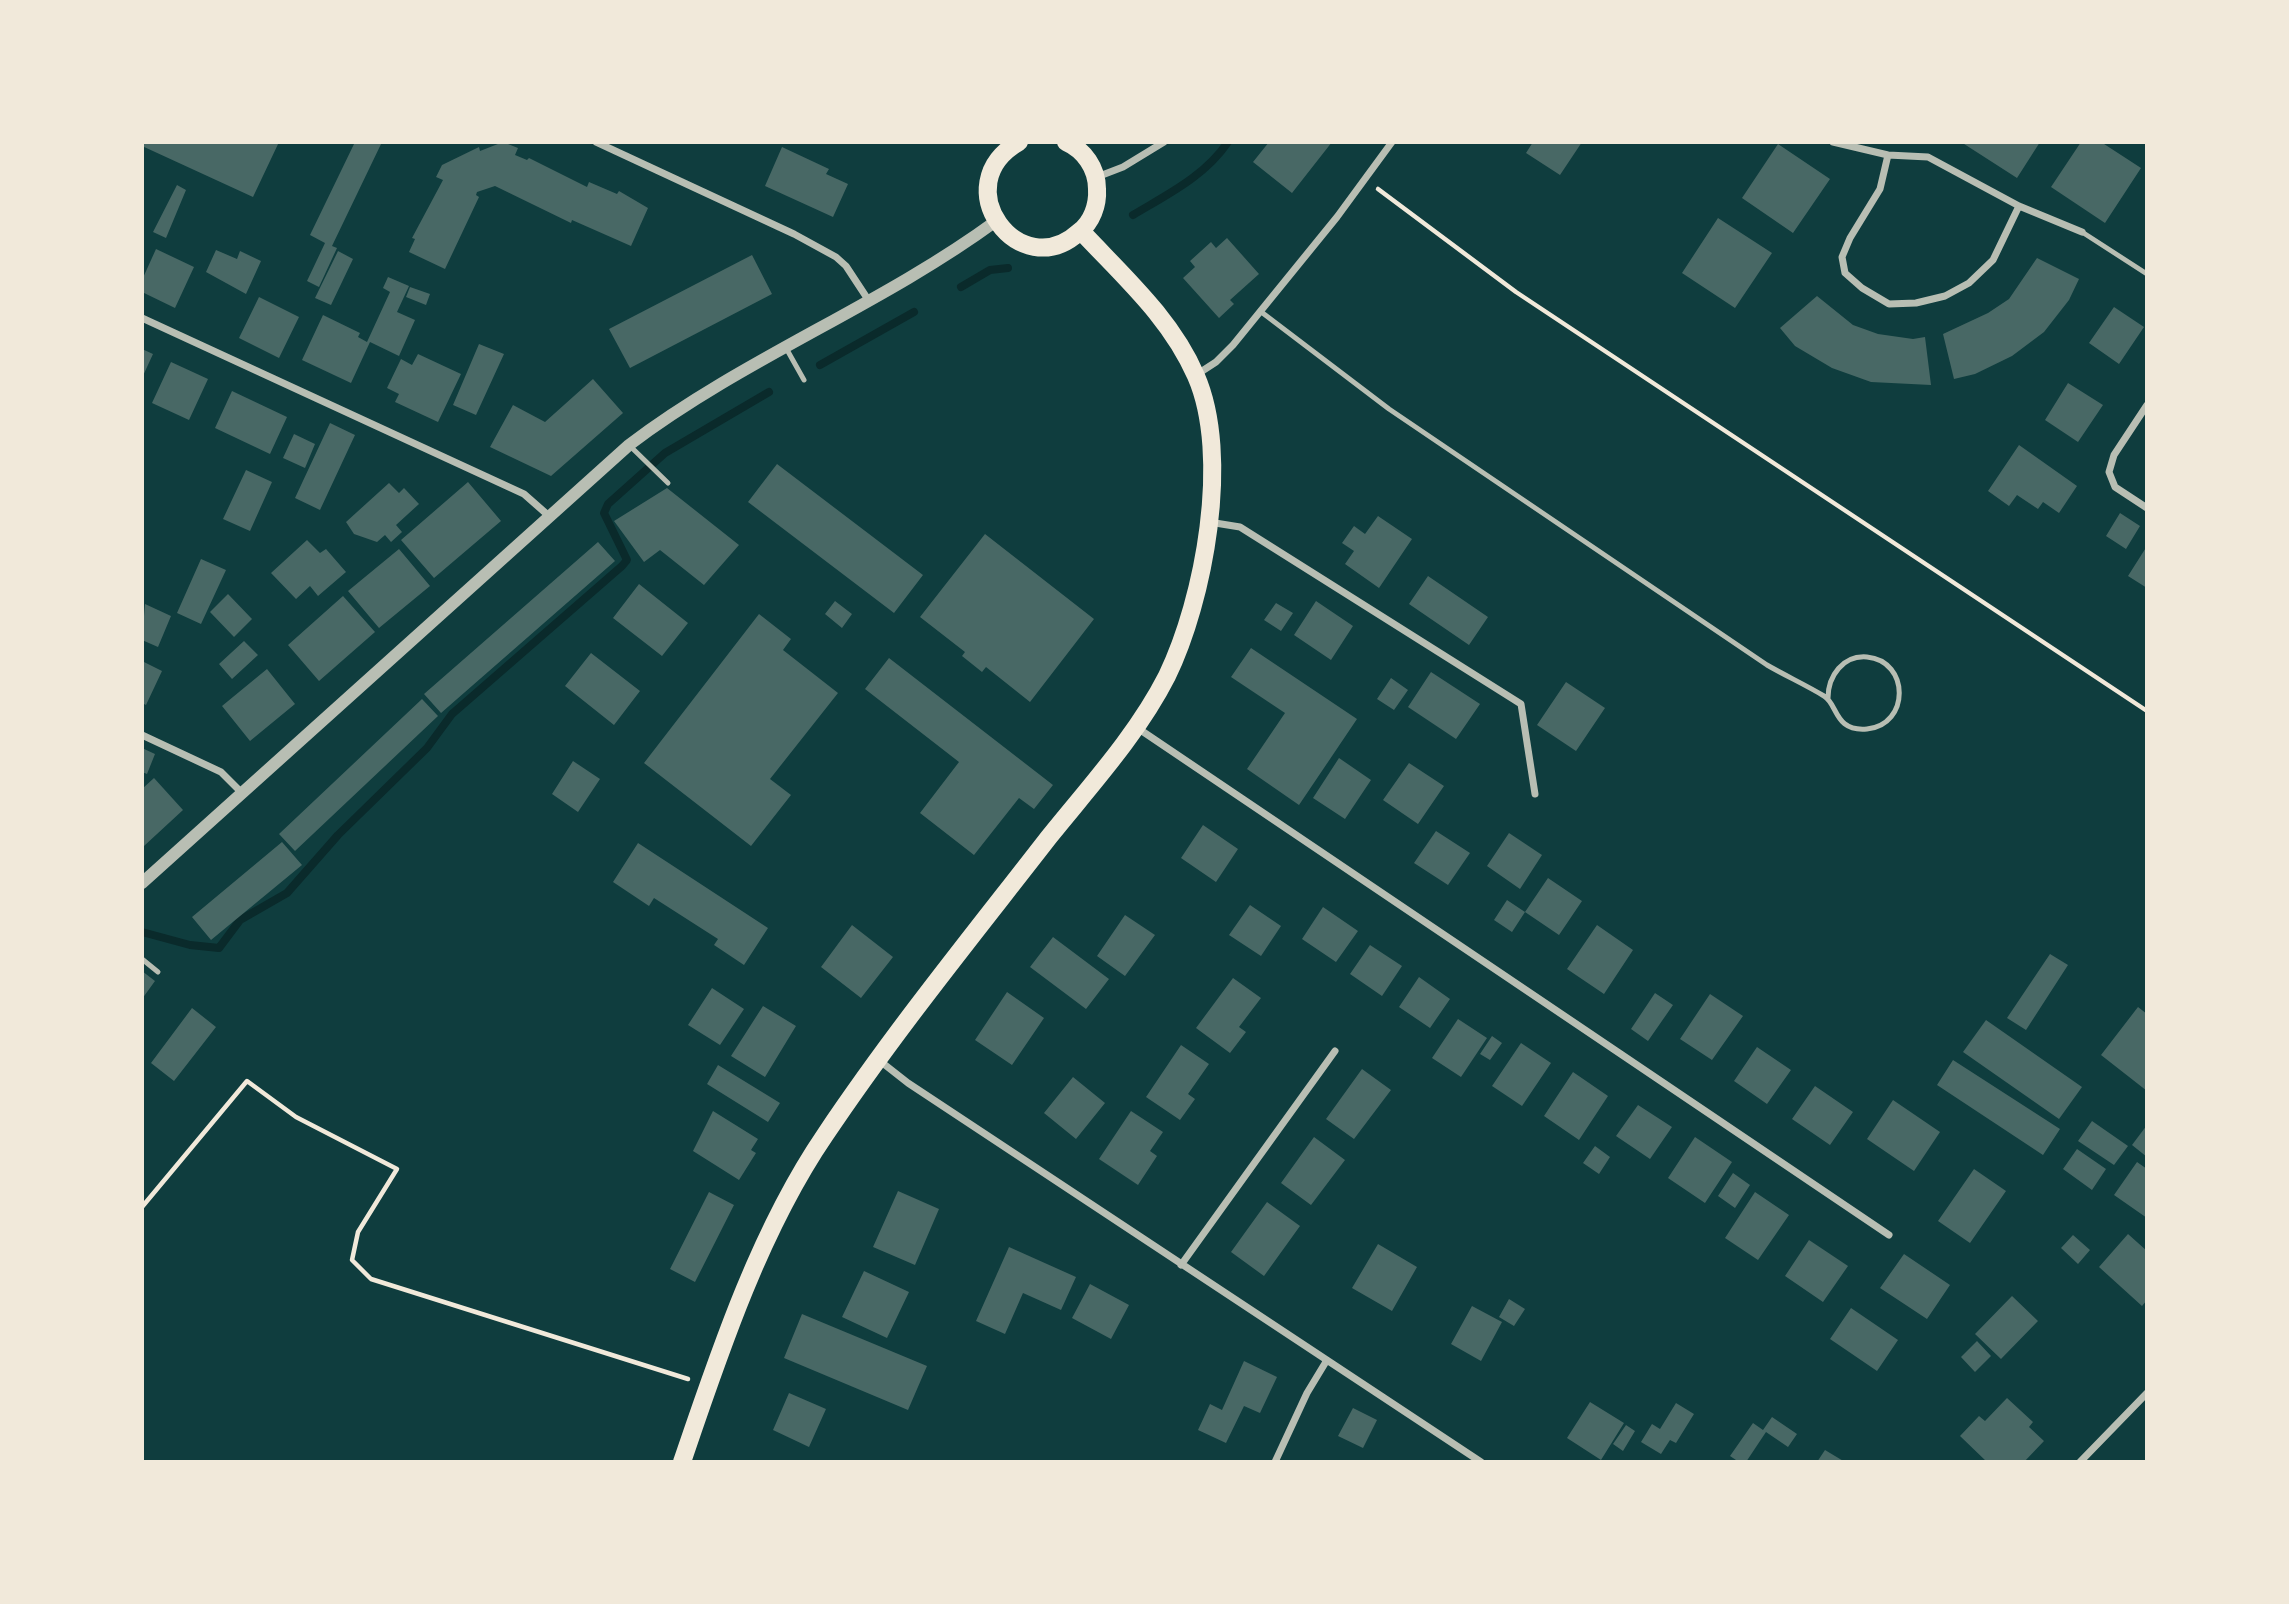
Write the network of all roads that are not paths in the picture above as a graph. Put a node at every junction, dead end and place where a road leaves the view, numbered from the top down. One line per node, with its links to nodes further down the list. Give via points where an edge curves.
1 (596, 142): 14 (street, via 836,257)
2 (1019, 142): 10 (main road, via 996,162 988,181 988,202)
3 (1066, 142): 8 (main road, via 1086,158)
4 (1164, 142): 8 (street)
5 (1392, 142): 15 (street)
6 (1833, 142): 7 (street)
7 (1888, 155): 9 (street, via 1928,157); 9 (street, via 1880,190 1842,257 1845,273 1889,303 1945,296 1969,283 1993,261)
8 (1096, 177): 11 (main road, via 1096,206)
9 (2019, 206): 12 (street)
10 (996, 222): 11 (main road, via 1013,239 1036,246 1060,244); 14 (street)
11 (1081, 231): 18 (main road, via 1176,337)
12 (2082, 232): 13 (lane)
13 (2147, 274)
14 (869, 301): 17 (street)
15 (1260, 311): 18 (street, via 1216,362); 26 (lane, via 1390,409 1767,666)
16 (142, 318): 24 (street, via 525,494)
17 (786, 348): 19 (lane); 21 (street)
18 (1196, 375): 25 (main road, via 1205,402 1212,469)
19 (804, 380)
20 (2147, 405): 23 (street, via 2114,455 2109,472 2115,487)
21 (629, 445): 22 (lane); 24 (street)
22 (668, 483)
23 (2147, 508)
24 (549, 516): 29 (street)
25 (1208, 522): 27 (main road, via 1198,586 1184,633 1167,676); 30 (street, via 1240,527 1521,704)
26 (1828, 698): 26 (lane, via 1840,720 1854,728 1878,726 1896,710 1899,682 1884,662 1852,659 1831,678)
27 (1136, 726): 35 (main road); 36 (street)
28 (142, 735): 29 (street, via 221,772)
29 (242, 793): 31 (street)
30 (1535, 794)
31 (142, 883)
32 (142, 958): 33 (lane)
33 (158, 972)
34 (1335, 1051): 37 (street)
35 (879, 1060): 37 (street); 40 (main road, via 825,1133 789,1194 757,1264)
36 (1889, 1235)
37 (1181, 1265): 38 (street)
38 (1327, 1360): 41 (street); 42 (street)
39 (2147, 1393): 43 (street)
40 (682, 1462)
41 (1275, 1462)
42 (1481, 1462)
43 (2080, 1462)

